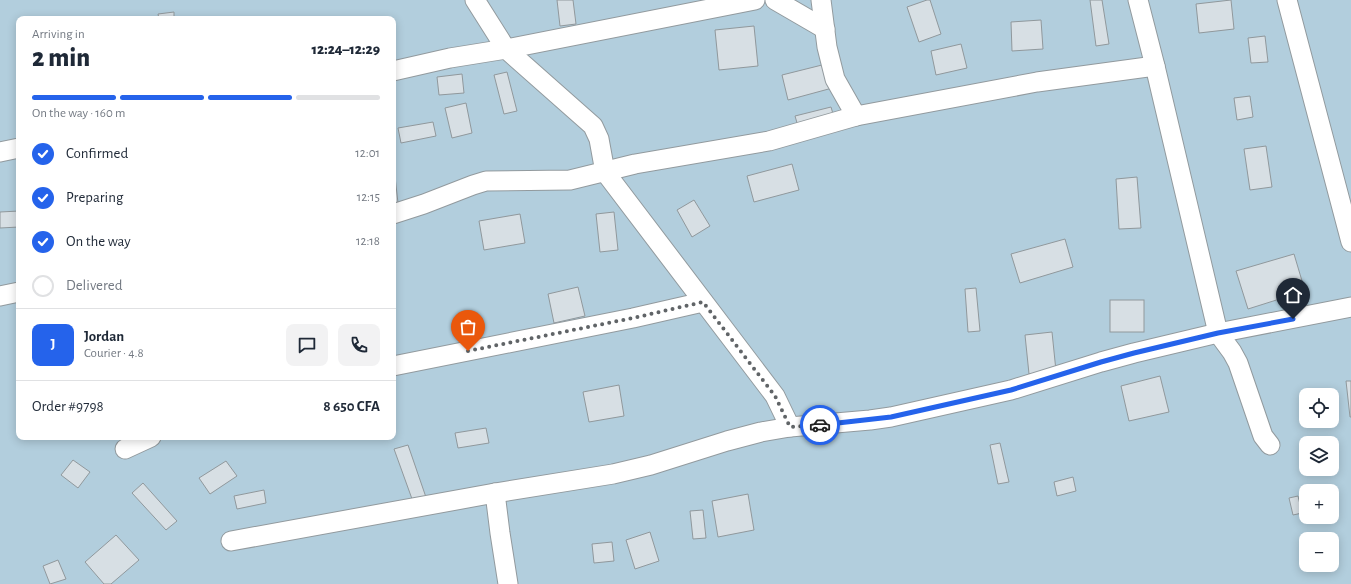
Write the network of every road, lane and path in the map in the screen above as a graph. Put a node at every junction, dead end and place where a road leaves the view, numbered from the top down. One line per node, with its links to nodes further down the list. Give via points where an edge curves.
1 (474, 0): 8 (street)
2 (755, 0): 8 (street)
3 (775, 0): 7 (street)
4 (821, 0): 7 (street)
5 (1138, 0): 9 (street)
6 (1291, 2): 16 (street)
7 (825, 29): 11 (street, via 835,79)
8 (506, 49): 10 (street); 14 (street, via 593,126 599,139)
9 (1155, 66): 11 (street, via 1037,82); 21 (street)
10 (396, 70)
11 (856, 116): 14 (street, via 769,141 635,164)
12 (16, 149): 13 (street)
13 (0, 152)
14 (605, 172): 15 (street, via 570,180 486,181); 19 (street)
15 (396, 213)
16 (1351, 242)
17 (16, 293): 18 (street)
18 (0, 296)
19 (703, 302): 22 (street); 23 (street, via 775,396)
20 (1351, 307): 21 (street)
21 (1218, 333): 23 (street, via 1101,362 1011,390 891,417); 25 (street, via 1238,363 1263,436)
22 (396, 365)
23 (790, 427): 27 (street, via 727,441 613,474)
24 (144, 440): 26 (street)
25 (1270, 445)
26 (125, 449)
27 (495, 493): 28 (street); 29 (street)
28 (231, 541)
29 (508, 584)

